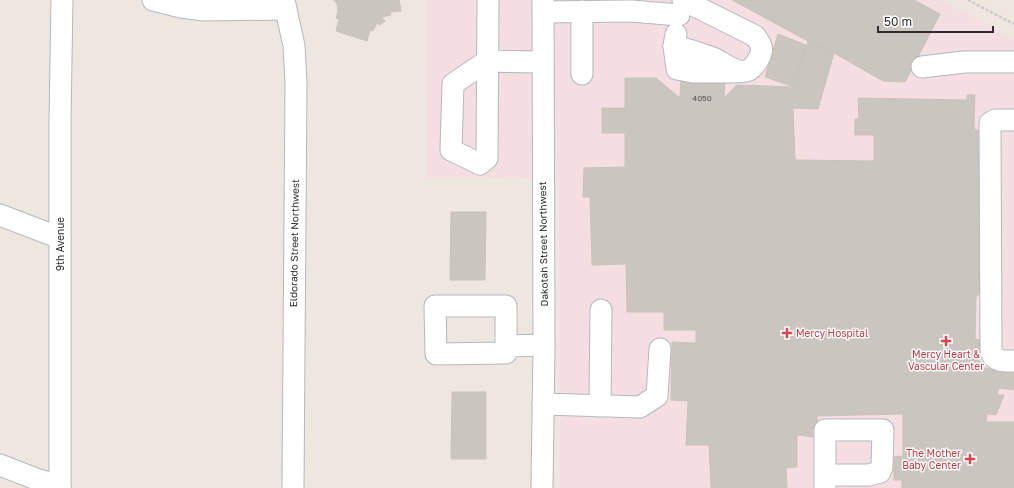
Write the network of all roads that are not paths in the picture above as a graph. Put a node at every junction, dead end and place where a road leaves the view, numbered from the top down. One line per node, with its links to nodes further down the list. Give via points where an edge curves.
1 (62, 0): 14 (street, 9th Avenue)
2 (156, 0): 4 (street, via 204,10)
3 (488, 0): 8 (street, via 487,61)
4 (285, 4): 24 (street, Eldorado Street Northwest, via 294,46 296,82)
5 (681, 5): 5 (street, via 755,36 761,44 762,53 756,66 747,71 736,72 714,59 674,46); 7 (street, via 645,11)
6 (543, 6): 7 (street); 8 (street, Dakotah Street Northwest)
7 (582, 11): 11 (street)
8 (542, 62): 16 (street, Dakotah Street Northwest)
9 (1014, 62): 10 (street, via 964,62)
10 (922, 67)
11 (582, 74)
12 (1014, 120): 19 (street, via 995,120 990,123 991,352 997,360)
13 (0, 215): 14 (street)
14 (60, 238): 23 (street, 9th Avenue)
15 (601, 310): 21 (street)
16 (544, 345): 17 (street); 20 (street, Dakotah Street Northwest)
17 (506, 346)
18 (660, 349): 21 (street, via 657,396 640,407)
19 (1014, 361)
20 (543, 404): 21 (street); 25 (street, Dakotah Street Northwest)
21 (600, 406)
22 (0, 465): 23 (street)
23 (60, 487)
24 (293, 488)
25 (542, 488)

